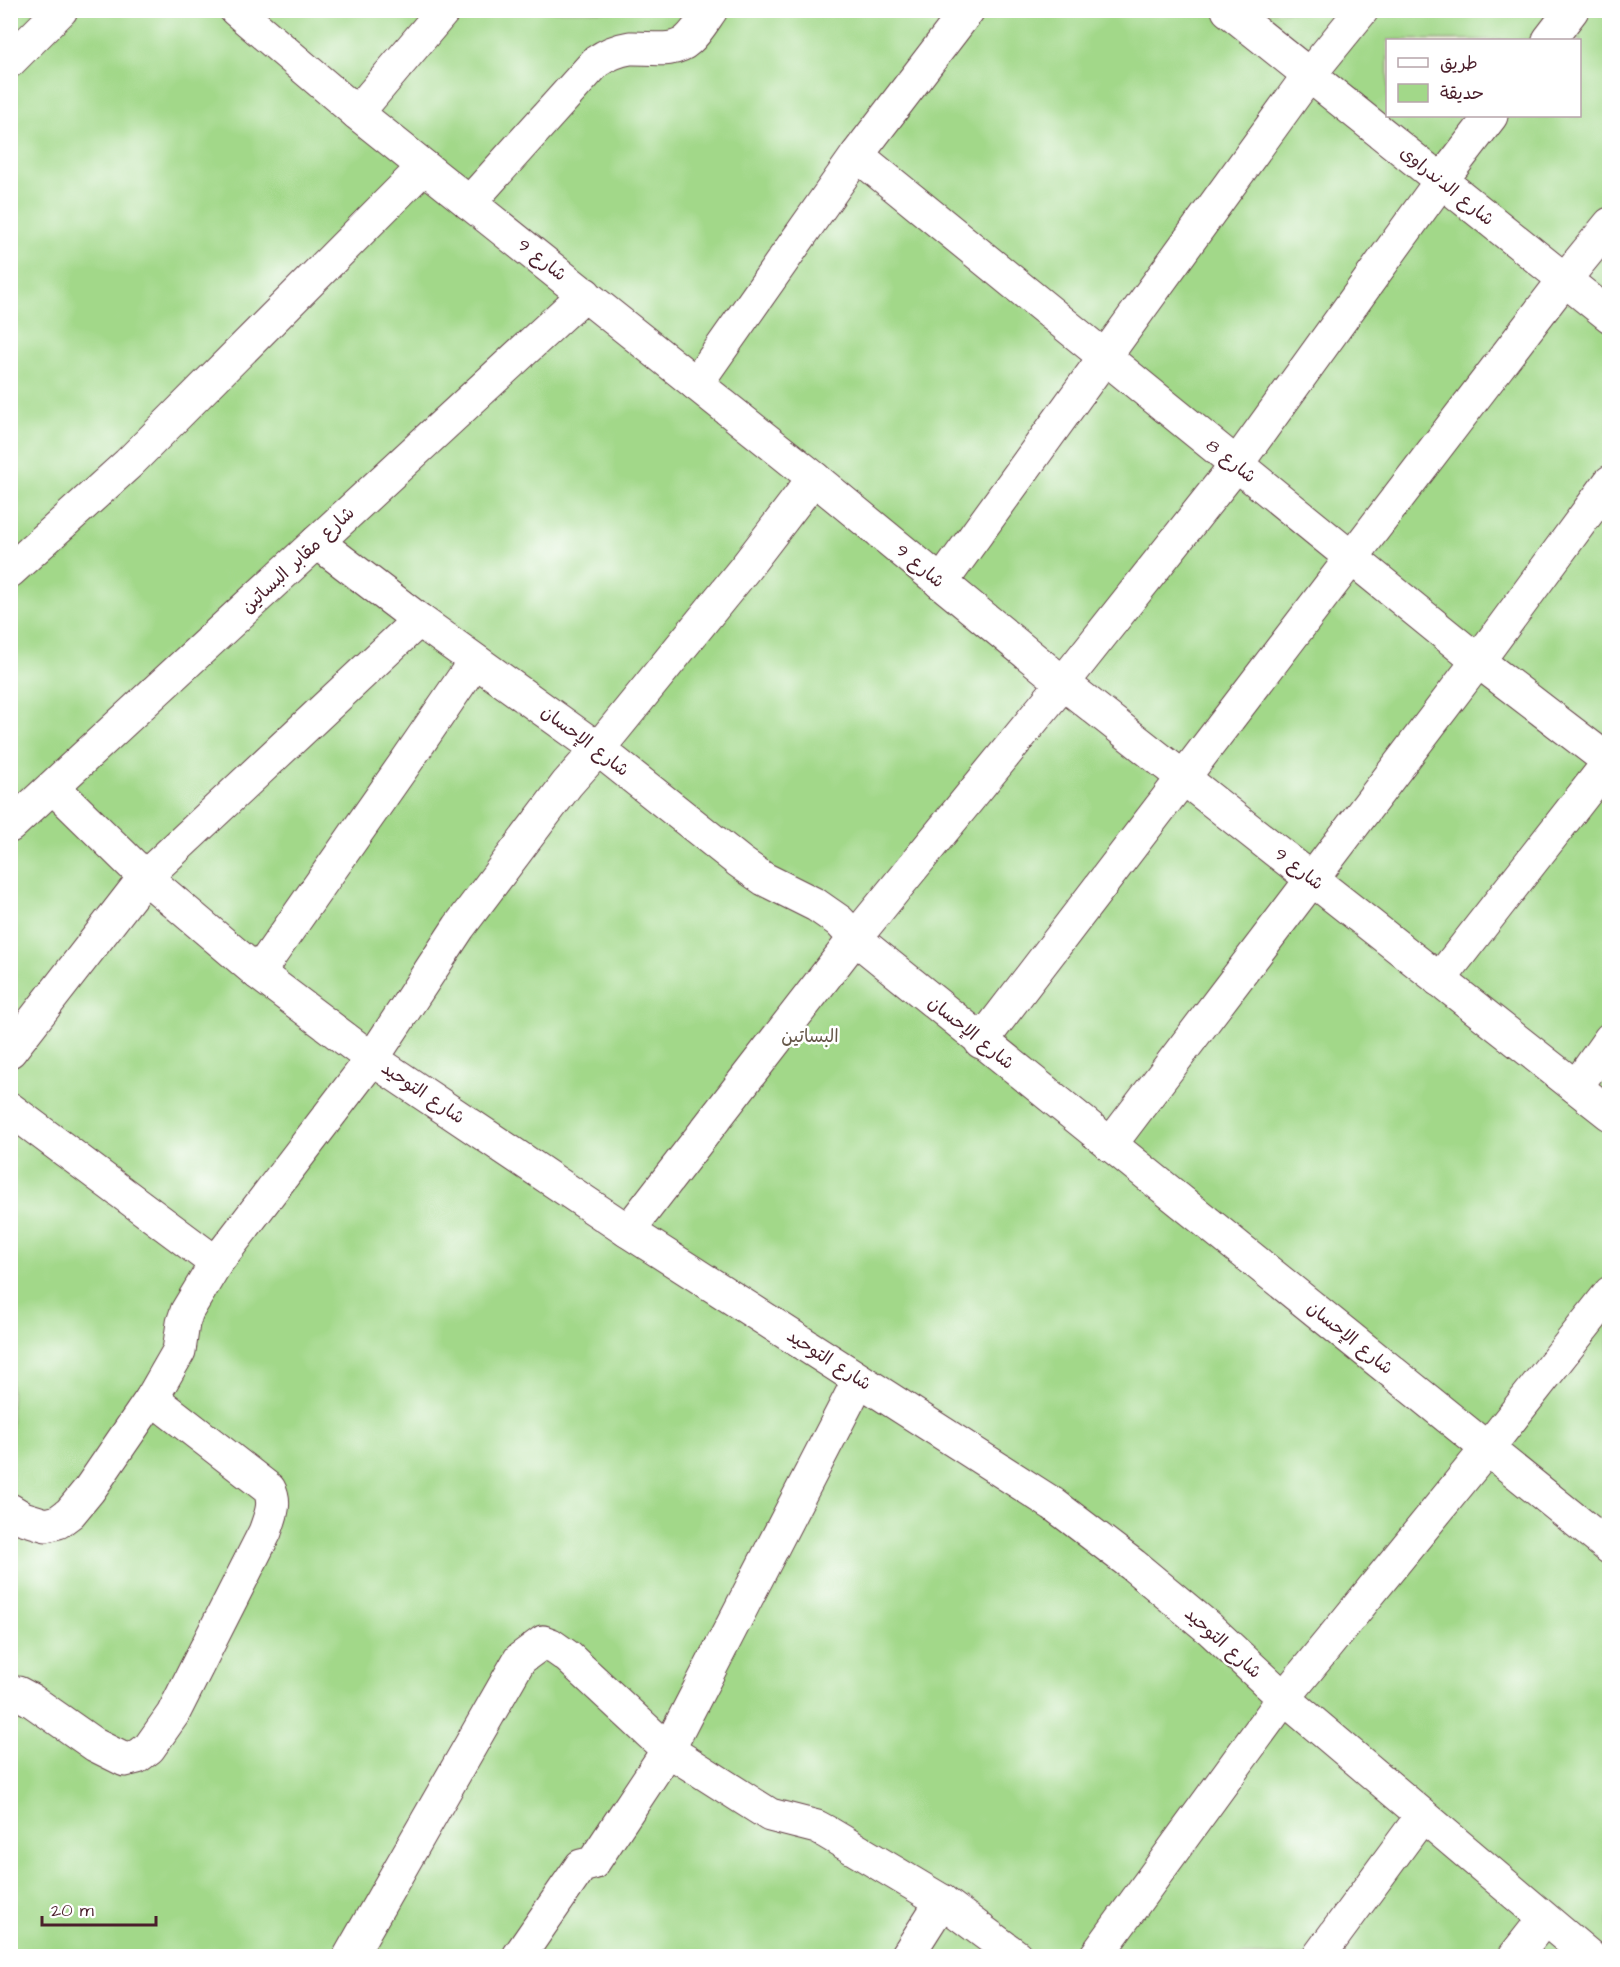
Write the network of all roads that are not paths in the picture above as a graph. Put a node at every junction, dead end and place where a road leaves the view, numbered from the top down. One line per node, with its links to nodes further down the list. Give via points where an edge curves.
1 (61, 10): 10 (street)
2 (236, 10): 12 (street, شارع 9)
3 (444, 10): 12 (street)
4 (711, 10): 17 (street, via 680,45 664,49 631,48 596,62)
5 (968, 10): 14 (street)
6 (1228, 10): 11 (street, شارع الدندراوى)
7 (1362, 10): 11 (street)
8 (1572, 10): 9 (street)
9 (1550, 39)
10 (10, 61)
11 (1309, 75): 16 (street, شارع الدندراوى); 22 (street)
12 (357, 113): 15 (street, شارع 9)
13 (1490, 117): 16 (street)
14 (856, 155): 22 (street, شارع 8); 23 (street)
15 (424, 167): 17 (street, شارع 9); 29 (street, via 128,464)
16 (1440, 181): 19 (street, شارع الدندراوى); 24 (street)
17 (470, 203): 20 (street, شارع 9)
18 (1610, 224): 19 (street)
19 (1565, 279): 21 (street, شارع الدندراوى); 28 (street)
20 (585, 294): 23 (street, شارع 9); 27 (street, شارع مقابر البساتين)
21 (1610, 316)
22 (1104, 357): 24 (street, شارع 8); 30 (street)
23 (696, 384): 25 (street, شارع 9)
24 (1236, 465): 28 (street, شارع 8); 34 (street)
25 (814, 478): 30 (street, شارع 9); 35 (street)
26 (1610, 482): 33 (street)
27 (317, 542): 31 (street, شارع الإحسان); 38 (street, شارع مقابر البساتين)
28 (1353, 559): 33 (street, شارع 8); 37 (street)
29 (10, 571)
30 (941, 583): 34 (street, شارع 9)
31 (419, 620): 32 (street, شارع الإحسان); 40 (street)
32 (475, 661): 35 (street, شارع الإحسان); 43 (street)
33 (1478, 661): 36 (street, شارع 8); 41 (street)
34 (1063, 683): 37 (street, شارع 9); 42 (street)
35 (598, 749): 42 (street, شارع الإحسان, via 764,879 816,905); 48 (street, via 459,927)
36 (1609, 762): 44 (street)
37 (1184, 779): 41 (street, شارع 9); 46 (street)
38 (53, 787): 39 (street, شارع مقابر البساتين); 40 (street, شارع التوحيد)
39 (10, 826)
40 (145, 877): 43 (street, شارع التوحيد); 47 (street)
41 (1312, 879): 44 (street, شارع 9); 52 (street)
42 (855, 938): 46 (street, شارع الإحسان); 53 (street)
43 (258, 973): 48 (street, شارع التوحيد)
44 (1439, 980): 49 (street, شارع 9)
45 (1610, 1040): 49 (street)
46 (981, 1042): 52 (street, شارع الإحسان)
47 (10, 1051)
48 (372, 1059): 53 (street, شارع التوحيد); 54 (street)
49 (1576, 1087): 51 (street, شارع 9)
50 (10, 1109): 54 (street)
51 (1610, 1113)
52 (1110, 1145): 58 (street, شارع الإحسان)
53 (628, 1231): 56 (street, شارع التوحيد)
54 (216, 1263): 57 (street, via 187,1311 179,1351)
55 (1610, 1293): 58 (street)
56 (859, 1380): 62 (street, شارع التوحيد, via 1062,1510 1210,1629); 63 (street)
57 (152, 1398): 59 (street, via 70,1513 46,1525); 61 (street, via 269,1489 273,1506 265,1532 173,1714 149,1748 137,1757 125,1760 107,1751 31,1700)
58 (1486, 1449): 60 (street, شارع الإحسان); 62 (street)
59 (10, 1510)
60 (1610, 1548)
61 (10, 1693)
62 (1284, 1698): 64 (street, شارع التوحيد); 71 (street)
63 (668, 1750): 65 (street, via 770,1815 823,1830); 67 (street, via 568,1657 551,1645 537,1645 520,1659); 68 (street, via 594,1863 581,1866)
64 (1422, 1816): 66 (street, شارع التوحيد); 72 (street)
65 (942, 1900): 69 (street); 70 (street)
66 (1544, 1919): 73 (street); 74 (street, شارع التوحيد)
67 (350, 1956)
68 (519, 1956)
69 (907, 1956)
70 (1016, 1956)
71 (1096, 1956)
72 (1318, 1956)
73 (1515, 1956)
74 (1589, 1956)

